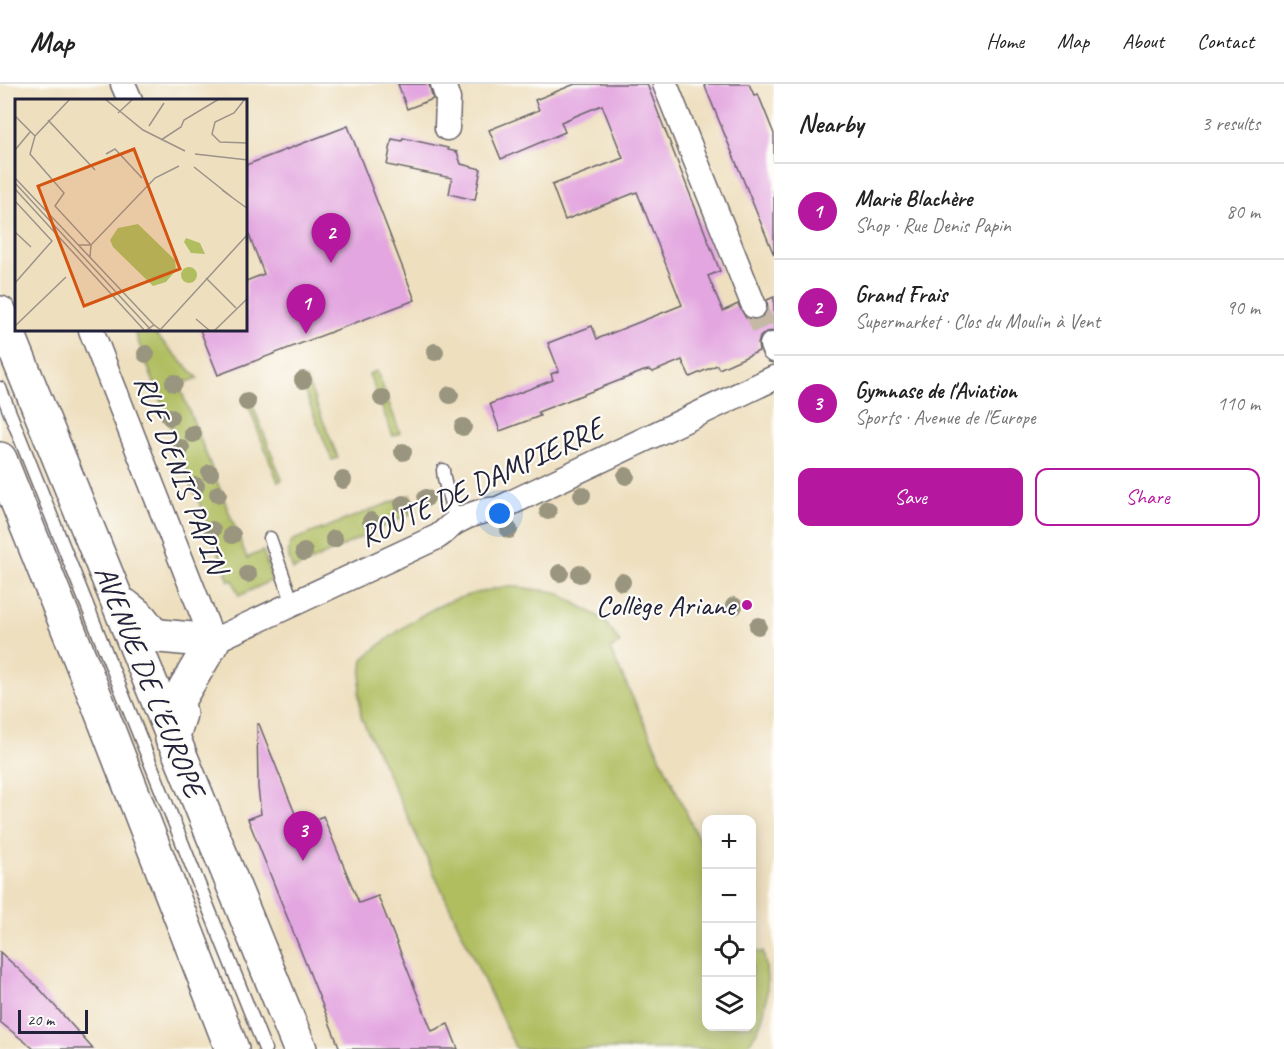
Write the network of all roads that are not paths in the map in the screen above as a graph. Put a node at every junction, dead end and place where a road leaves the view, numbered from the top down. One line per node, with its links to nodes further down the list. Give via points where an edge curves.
1 (123, 84): 4 (street)
2 (443, 84): 5 (street, via 448,99)
3 (665, 84): 6 (street)
4 (130, 99)
5 (447, 128)
6 (754, 306)
7 (0, 313): 17 (main road, AVENUE DE L'EUROPE)
8 (92, 332): 19 (street, RUE DENIS PAPIN)
9 (774, 378): 14 (street, ROUTE DE DAMPIERRE, via 498,509)
10 (0, 388): 22 (lane)
11 (0, 459): 21 (main road, AVENUE DE L'EUROPE)
12 (443, 470): 13 (lane)
13 (449, 497): 14 (lane, via 464,506); 15 (lane)
14 (484, 510): 15 (street, ROUTE DE DAMPIERRE)
15 (454, 523): 18 (street, ROUTE DE DAMPIERRE, via 436,537)
16 (270, 538): 18 (lane)
17 (119, 602): 19 (main road, via 142,619 152,633); 20 (main road, AVENUE DE L'EUROPE)
18 (293, 604): 19 (street, ROUTE DE DAMPIERRE)
19 (213, 641): 20 (main road, via 180,697 180,714)
20 (172, 739): 23 (main road, AVENUE DE L'EUROPE)
21 (232, 1049)
22 (265, 1049)
23 (300, 1049)

